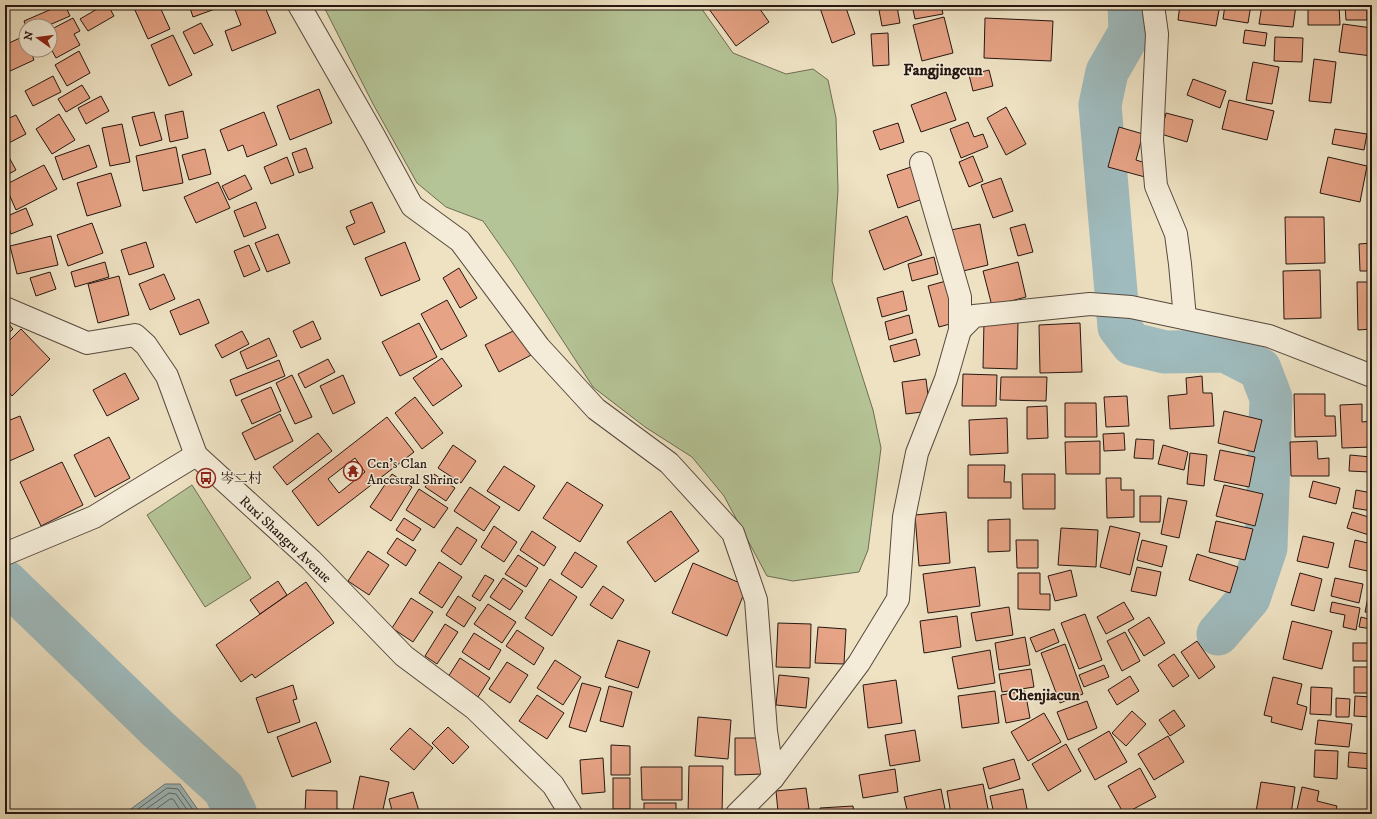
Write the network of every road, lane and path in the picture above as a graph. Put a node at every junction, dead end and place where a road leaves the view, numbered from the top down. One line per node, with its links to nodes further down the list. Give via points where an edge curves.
1 (299, 5): 10 (street, via 412,206 460,241 539,347 596,408 670,463 733,533 756,600 766,731)
2 (1153, 5): 5 (street, via 1157,34 1152,140 1156,186 1176,234)
3 (922, 163): 6 (street, via 960,297)
4 (5, 308): 8 (street, Ruxi Shangru Avenue, via 87,343 135,335 146,345 167,376)
5 (1185, 318): 6 (street, via 1131,307 1090,304 974,316); 7 (street, via 1269,336)
6 (960, 330): 10 (street, via 946,379 917,453 904,517 898,599 859,663)
7 (1372, 376)
8 (196, 456): 9 (street, via 94,517); 11 (street, Ruxi Shangru Avenue, via 311,560 404,656 475,709 553,785)
9 (6, 553)
10 (773, 778): 12 (street)
11 (571, 814)
12 (737, 814)

